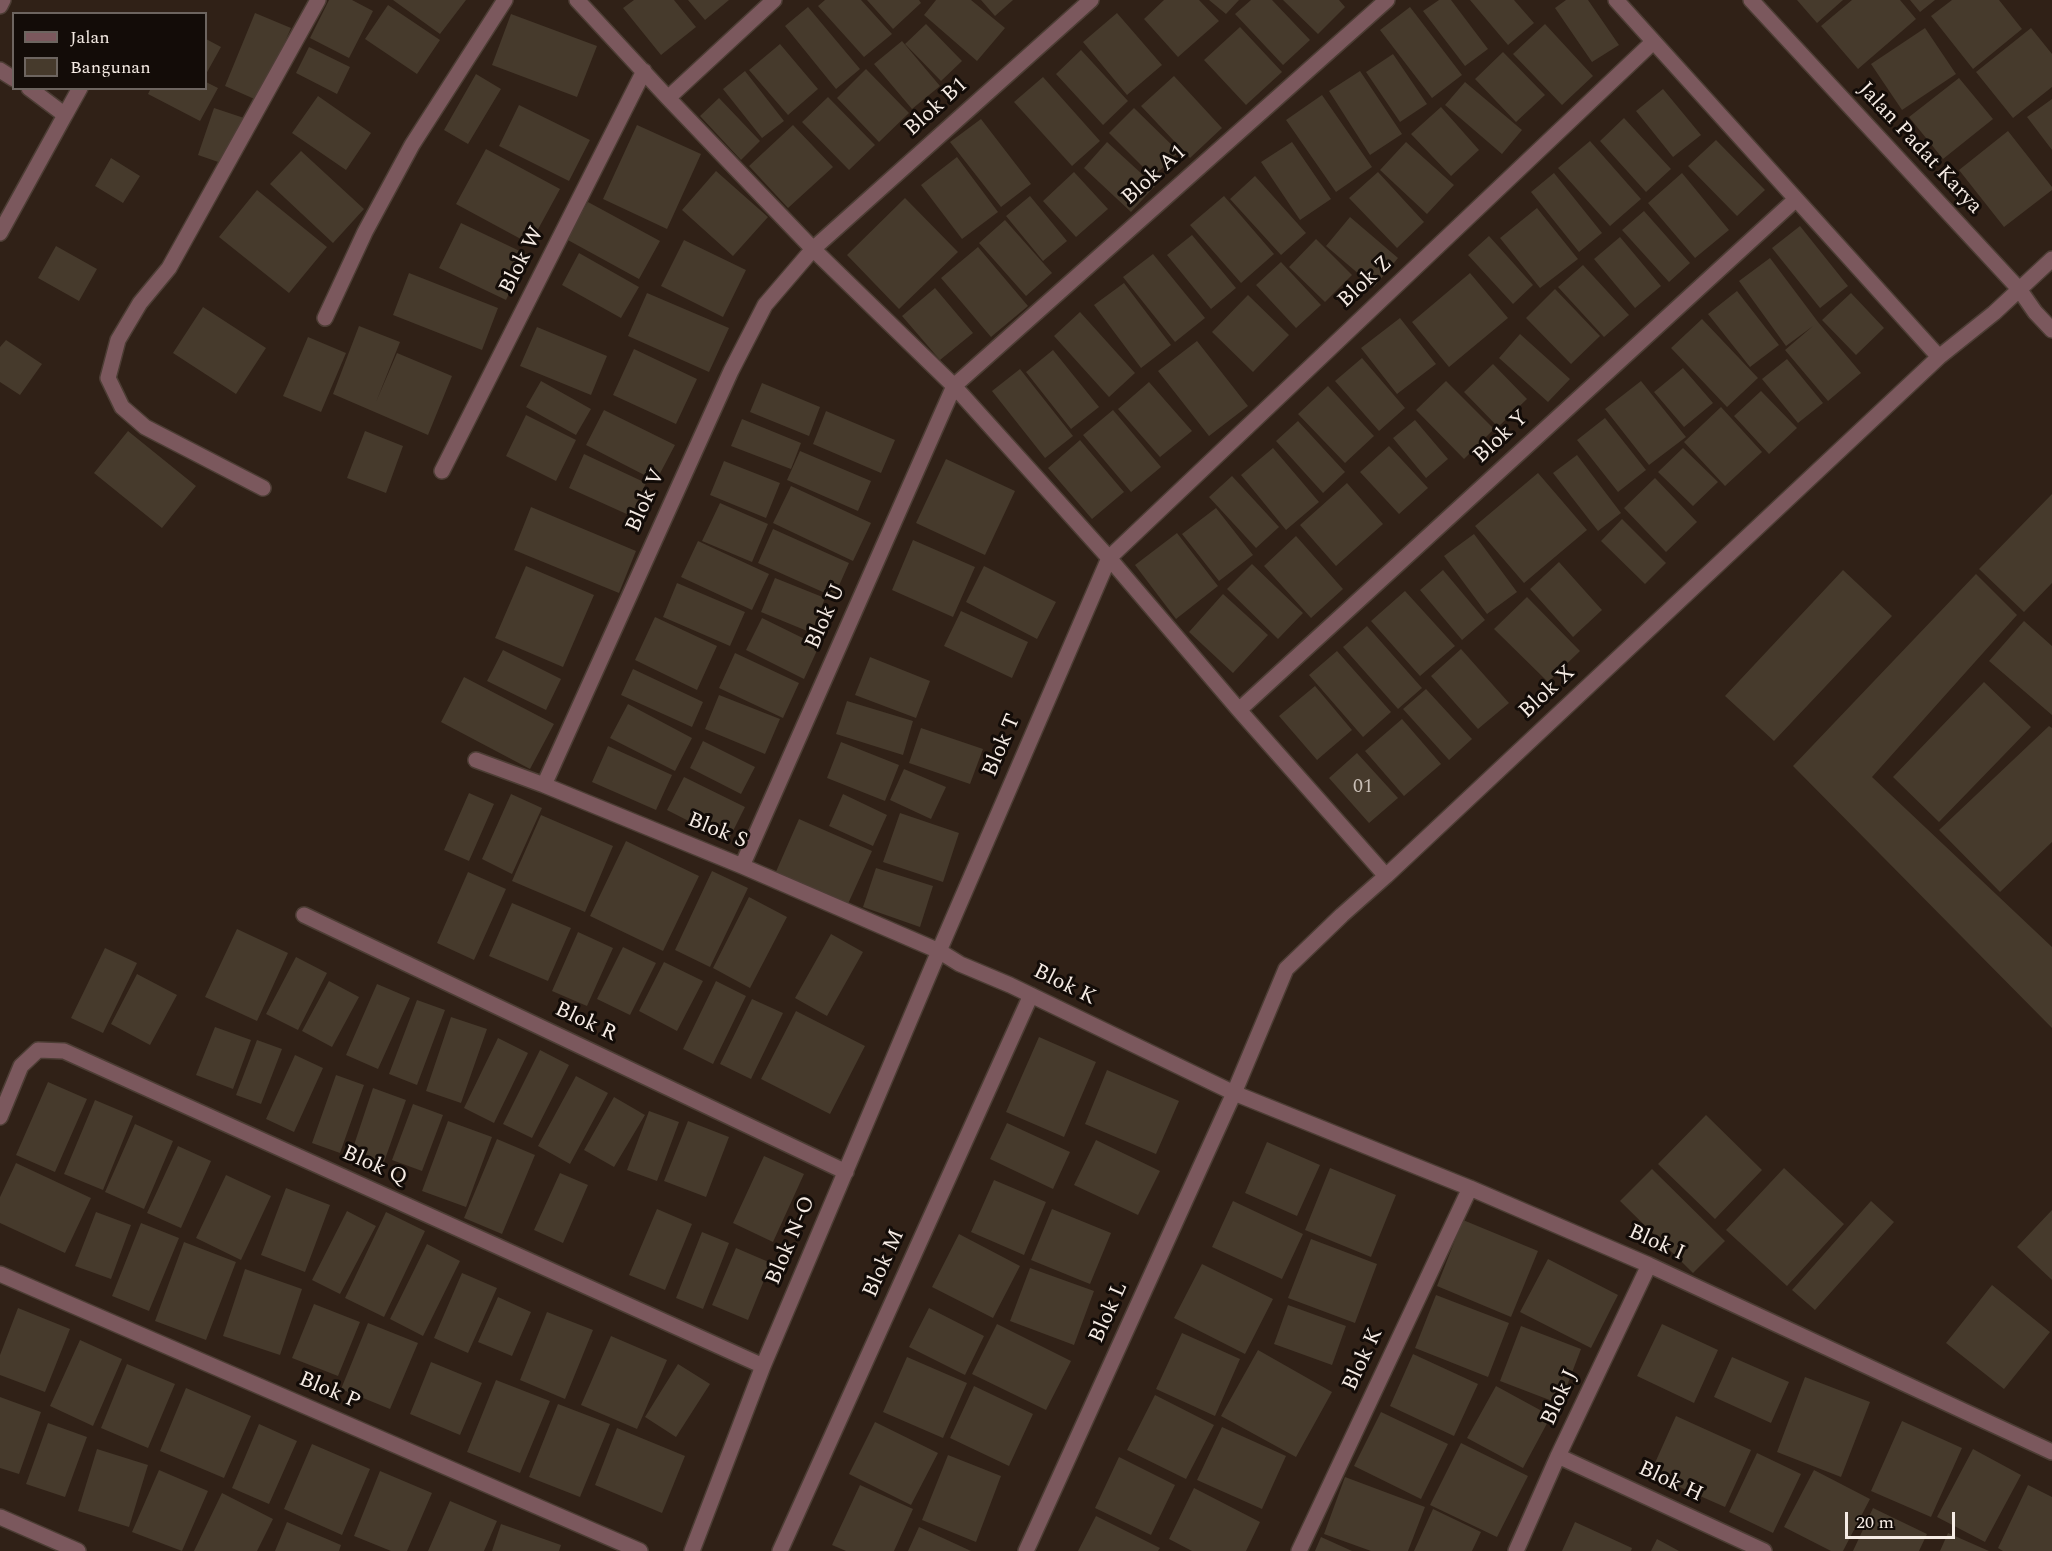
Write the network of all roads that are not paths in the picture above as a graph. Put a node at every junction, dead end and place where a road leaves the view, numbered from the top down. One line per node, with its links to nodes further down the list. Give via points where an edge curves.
1 (3, 0): 10 (street)
2 (318, 0): 27 (street, via 169,268 140,303 118,340 108,378 122,407 145,427)
3 (505, 0): 22 (street, via 412,145 364,232)
4 (578, 0): 12 (street)
5 (774, 0): 15 (street)
6 (1091, 0): 19 (street, Blok B1)
7 (1386, 0): 25 (street, Blok A1)
8 (1616, 0): 11 (street)
9 (1751, 0): 21 (street, Jalan Padat Karya)
10 (0, 6)
11 (1653, 42): 17 (street); 28 (street, Blok Z)
12 (644, 71): 15 (street); 26 (street, Blok W)
13 (32, 90): 16 (street)
14 (79, 90): 16 (street)
15 (668, 98): 19 (street)
16 (65, 115): 18 (street)
17 (1796, 200): 24 (street); 29 (street, Blok Y)
18 (0, 233)
19 (813, 249): 25 (street); 31 (street, Blok V, via 765,305 731,371)
20 (2052, 259): 21 (street, Blok X)
21 (2019, 289): 23 (street, Jalan Padat Karya); 24 (street, Blok X)
22 (325, 318)
23 (2052, 330)
24 (1939, 357): 33 (street, Blok X)
25 (954, 386): 28 (street); 32 (street, Blok U)
26 (442, 471)
27 (263, 488)
28 (1109, 558): 29 (street); 35 (street, Blok T)
29 (1239, 710): 33 (street)
30 (476, 760): 31 (street, Blok S)
31 (544, 785): 32 (street, Blok S)
32 (742, 866): 35 (street, Blok S)
33 (1386, 876): 37 (street, Blok X, via 1286,969)
34 (304, 915): 39 (street, Blok R)
35 (939, 951): 36 (street, Blok K); 39 (street, Blok N-O)
36 (1031, 995): 37 (street, Blok K); 50 (street, Blok M)
37 (1234, 1093): 40 (street, Blok I); 51 (street, Blok L)
38 (0, 1117): 43 (street, Blok Q, via 21,1066 38,1050 64,1051)
39 (846, 1172): 43 (street, Blok N-O)
40 (1470, 1188): 41 (street, Blok I); 52 (street, Blok K)
41 (1649, 1265): 44 (street, Blok I); 45 (street, Blok J)
42 (0, 1274): 48 (street, Blok P)
43 (763, 1366): 49 (street, Blok N-O)
44 (2052, 1452)
45 (1558, 1456): 53 (street, Blok J); 54 (street, Blok H)
46 (0, 1517): 47 (street)
47 (78, 1551)
48 (640, 1551)
49 (693, 1551)
50 (780, 1551)
51 (1026, 1551)
52 (1299, 1551)
53 (1516, 1551)
54 (1764, 1551)

